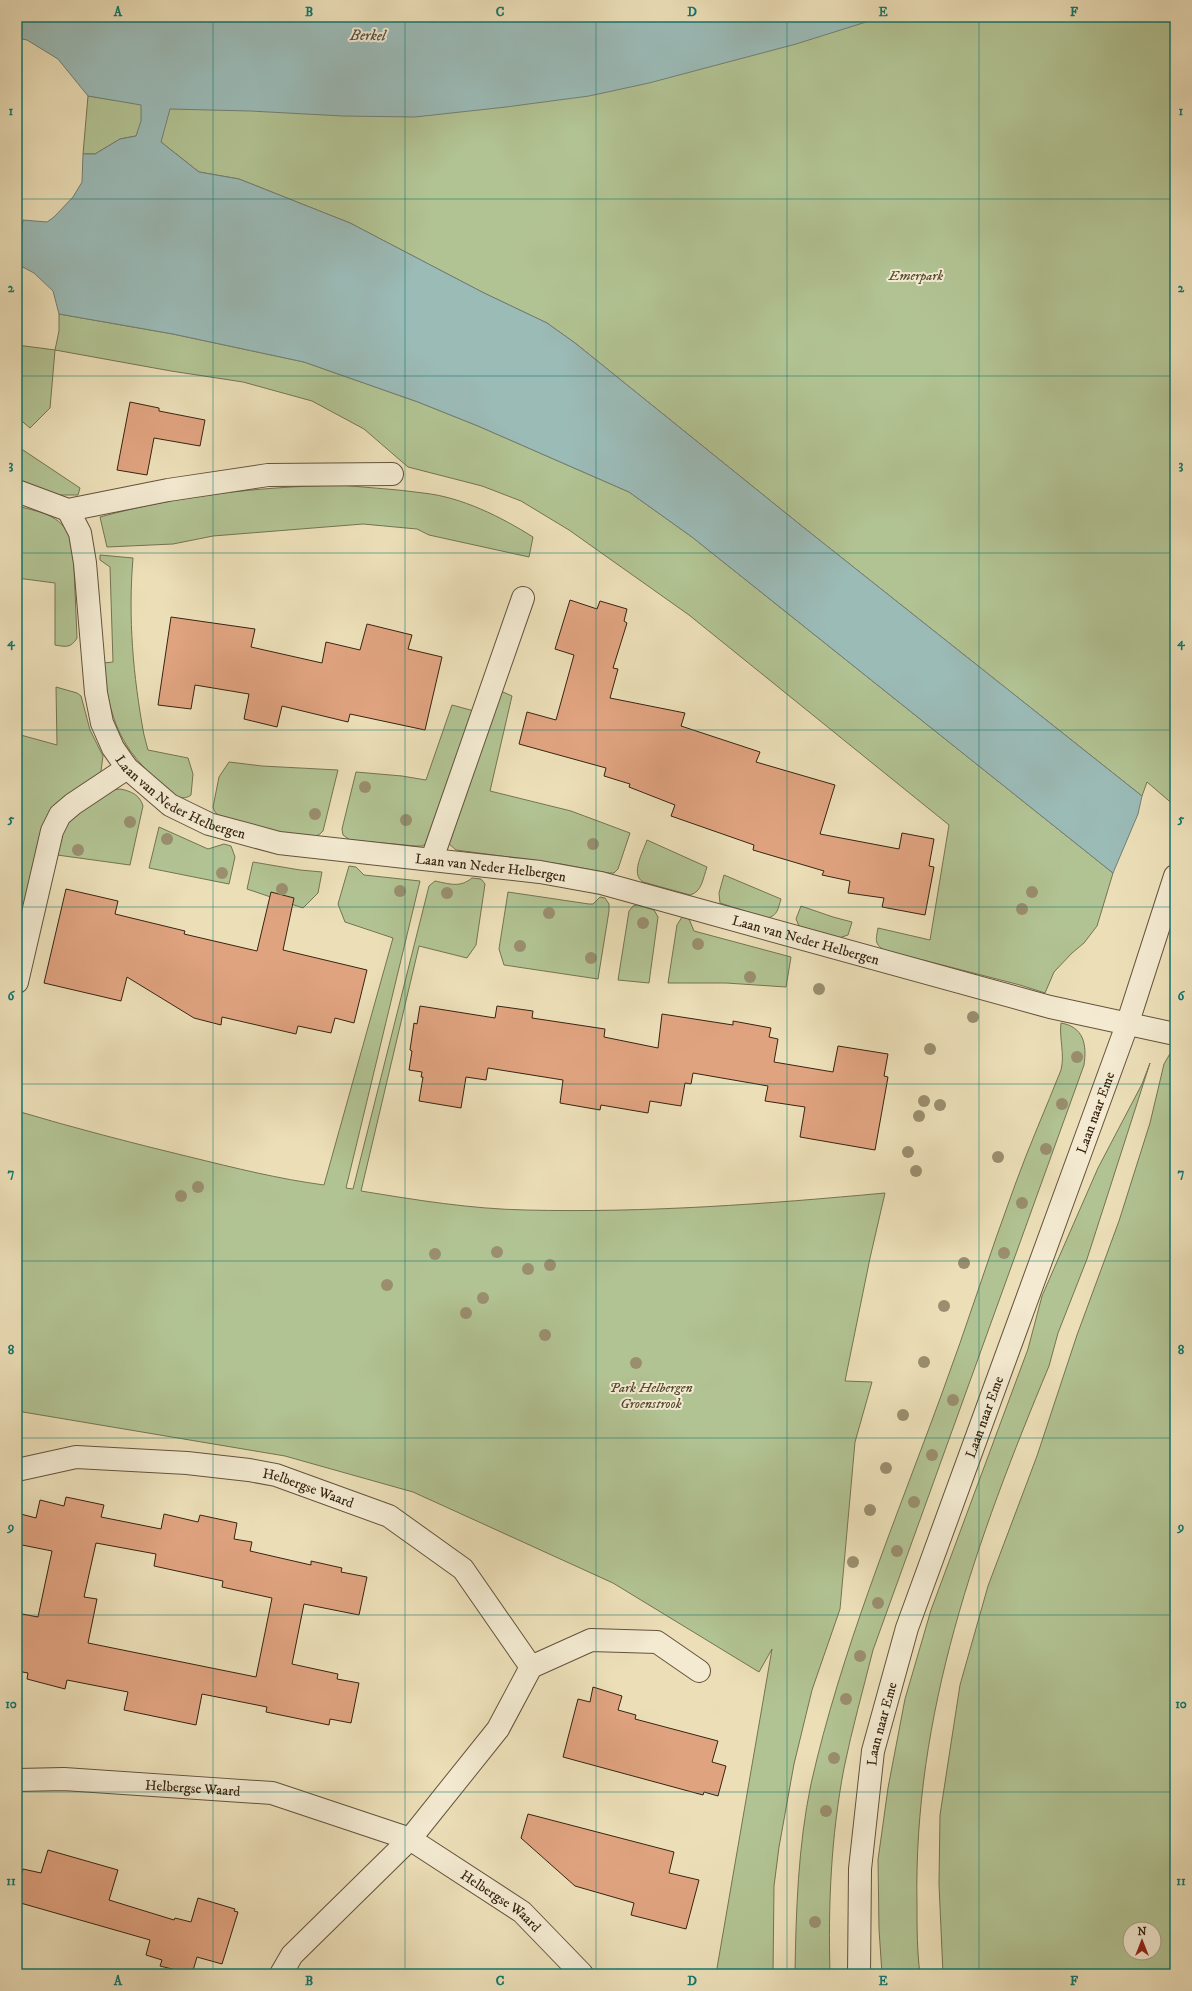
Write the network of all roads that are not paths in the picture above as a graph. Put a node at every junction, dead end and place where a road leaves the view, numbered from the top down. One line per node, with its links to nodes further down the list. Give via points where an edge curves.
1 (392, 474): 3 (street, via 268,475 168,490)
2 (17, 491): 3 (street)
3 (68, 510): 5 (street, Laan van Neder Helbergen, via 80,533 84,556 96,693 102,723 113,748)
4 (523, 598): 6 (street)
5 (127, 768): 6 (street, Laan van Neder Helbergen, via 170,805 209,824 279,843); 8 (street, via 60,815 52,831)
6 (432, 859): 9 (street, Laan van Neder Helbergen, via 540,872 601,883 1050,1007)
7 (1175, 876): 9 (street, Laan naar Eme)
8 (17, 982)
9 (1127, 1025): 10 (street, Laan van Neder Helbergen); 16 (street, Laan naar Eme, via 907,1628 873,1751 860,1869)
10 (1175, 1034)
11 (17, 1470): 12 (street, Helbergse Waard, via 76,1458 187,1463 249,1470 276,1475 389,1516 463,1569)
12 (532, 1667): 13 (street, via 591,1640 657,1642); 15 (street, via 498,1729)
13 (699, 1671)
14 (17, 1780): 15 (street, Helbergse Waard, via 64,1779 272,1793)
15 (410, 1839): 17 (street, via 292,1955); 18 (street, Helbergse Waard, via 522,1912)
16 (860, 1973)
17 (281, 1974)
18 (582, 1974)

